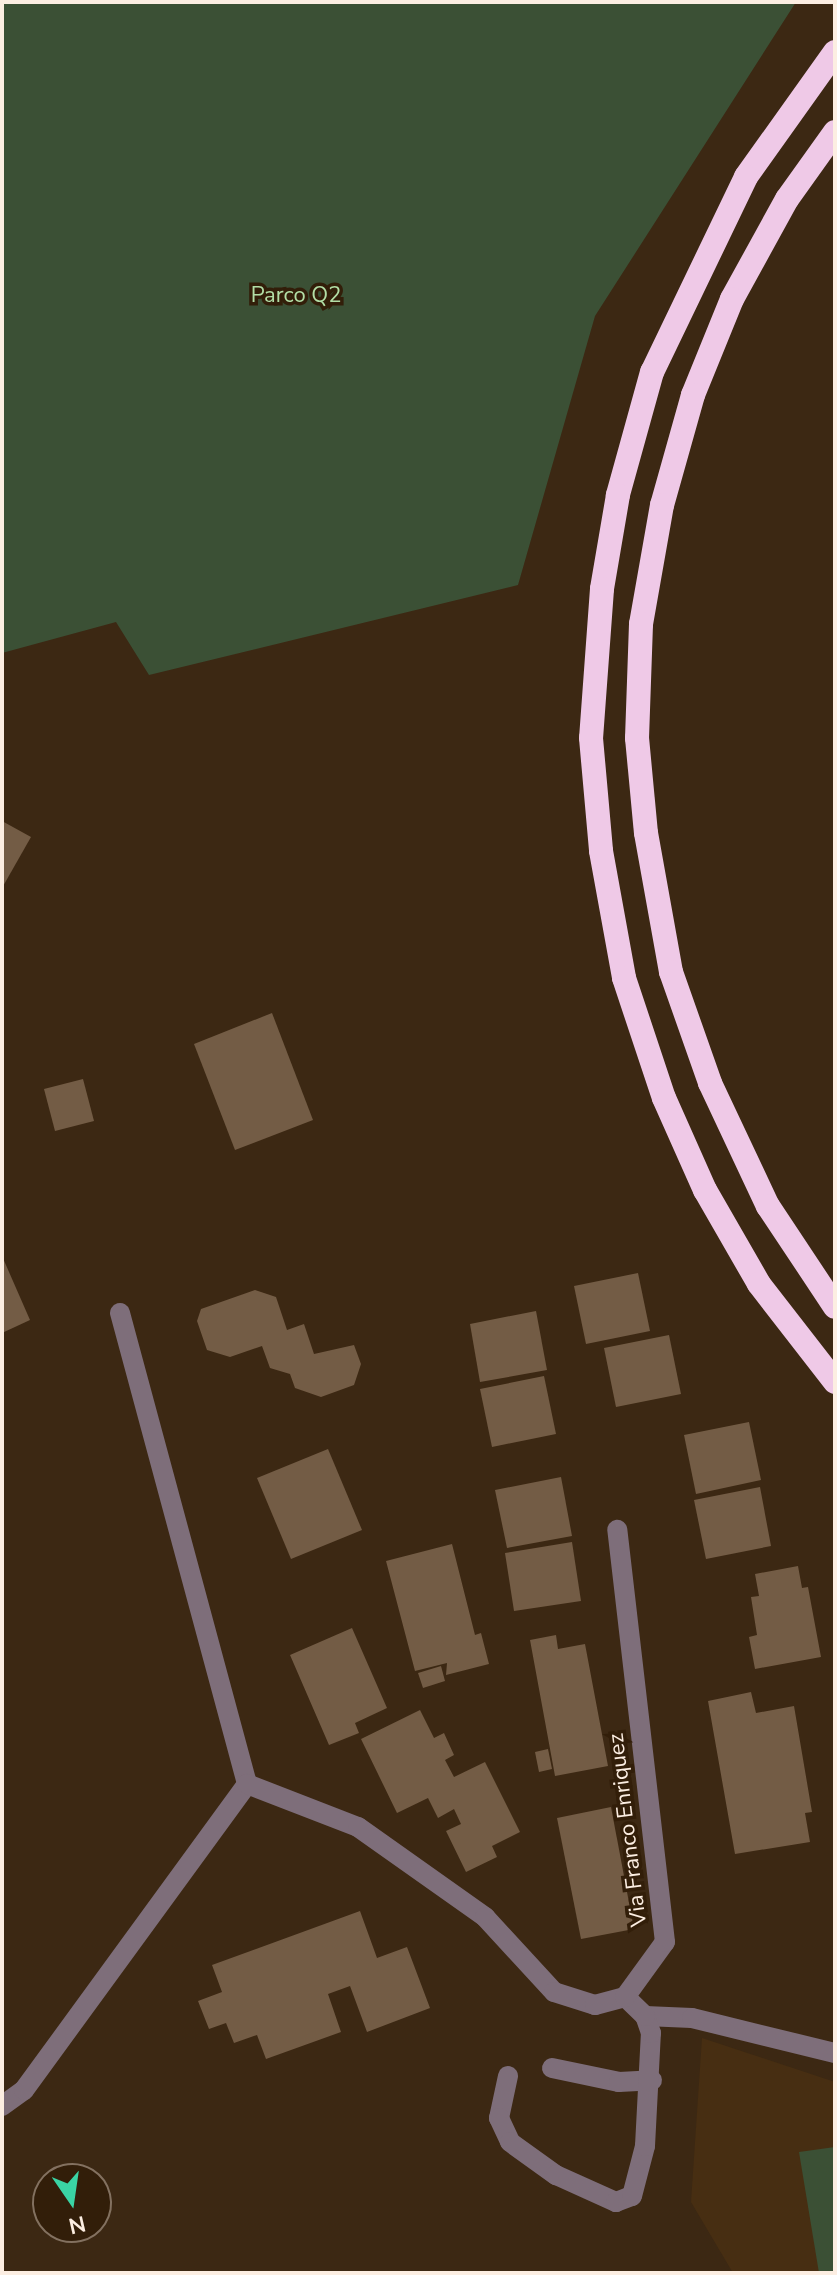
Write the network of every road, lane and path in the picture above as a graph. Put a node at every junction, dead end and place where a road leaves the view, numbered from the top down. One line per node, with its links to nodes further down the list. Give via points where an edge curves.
1 (835, 52): 5 (highway, via 746,177 652,372 618,495 602,589 591,738 601,851 624,978 664,1098 705,1190 759,1284)
2 (835, 132): 3 (highway, via 787,199 739,286 693,395 662,505 641,624 637,738 646,833 675,986 710,1083 768,1206)
3 (835, 1307)
4 (120, 1313): 7 (street)
5 (835, 1382)
6 (617, 1530): 8 (street, Via Franco Enriquez, via 665,1942)
7 (247, 1784): 8 (street, via 358,1827 485,1917 554,1992 595,2005); 14 (street, via 24,2090)
8 (625, 1997): 9 (street)
9 (645, 2016): 10 (street, via 692,2018); 13 (street, via 651,2033)
10 (835, 2053)
11 (552, 2068): 13 (street, via 619,2082)
12 (508, 2076): 13 (street, via 499,2118 510,2142 556,2175 616,2202 632,2196 645,2146)
13 (652, 2080)
14 (2, 2106)

